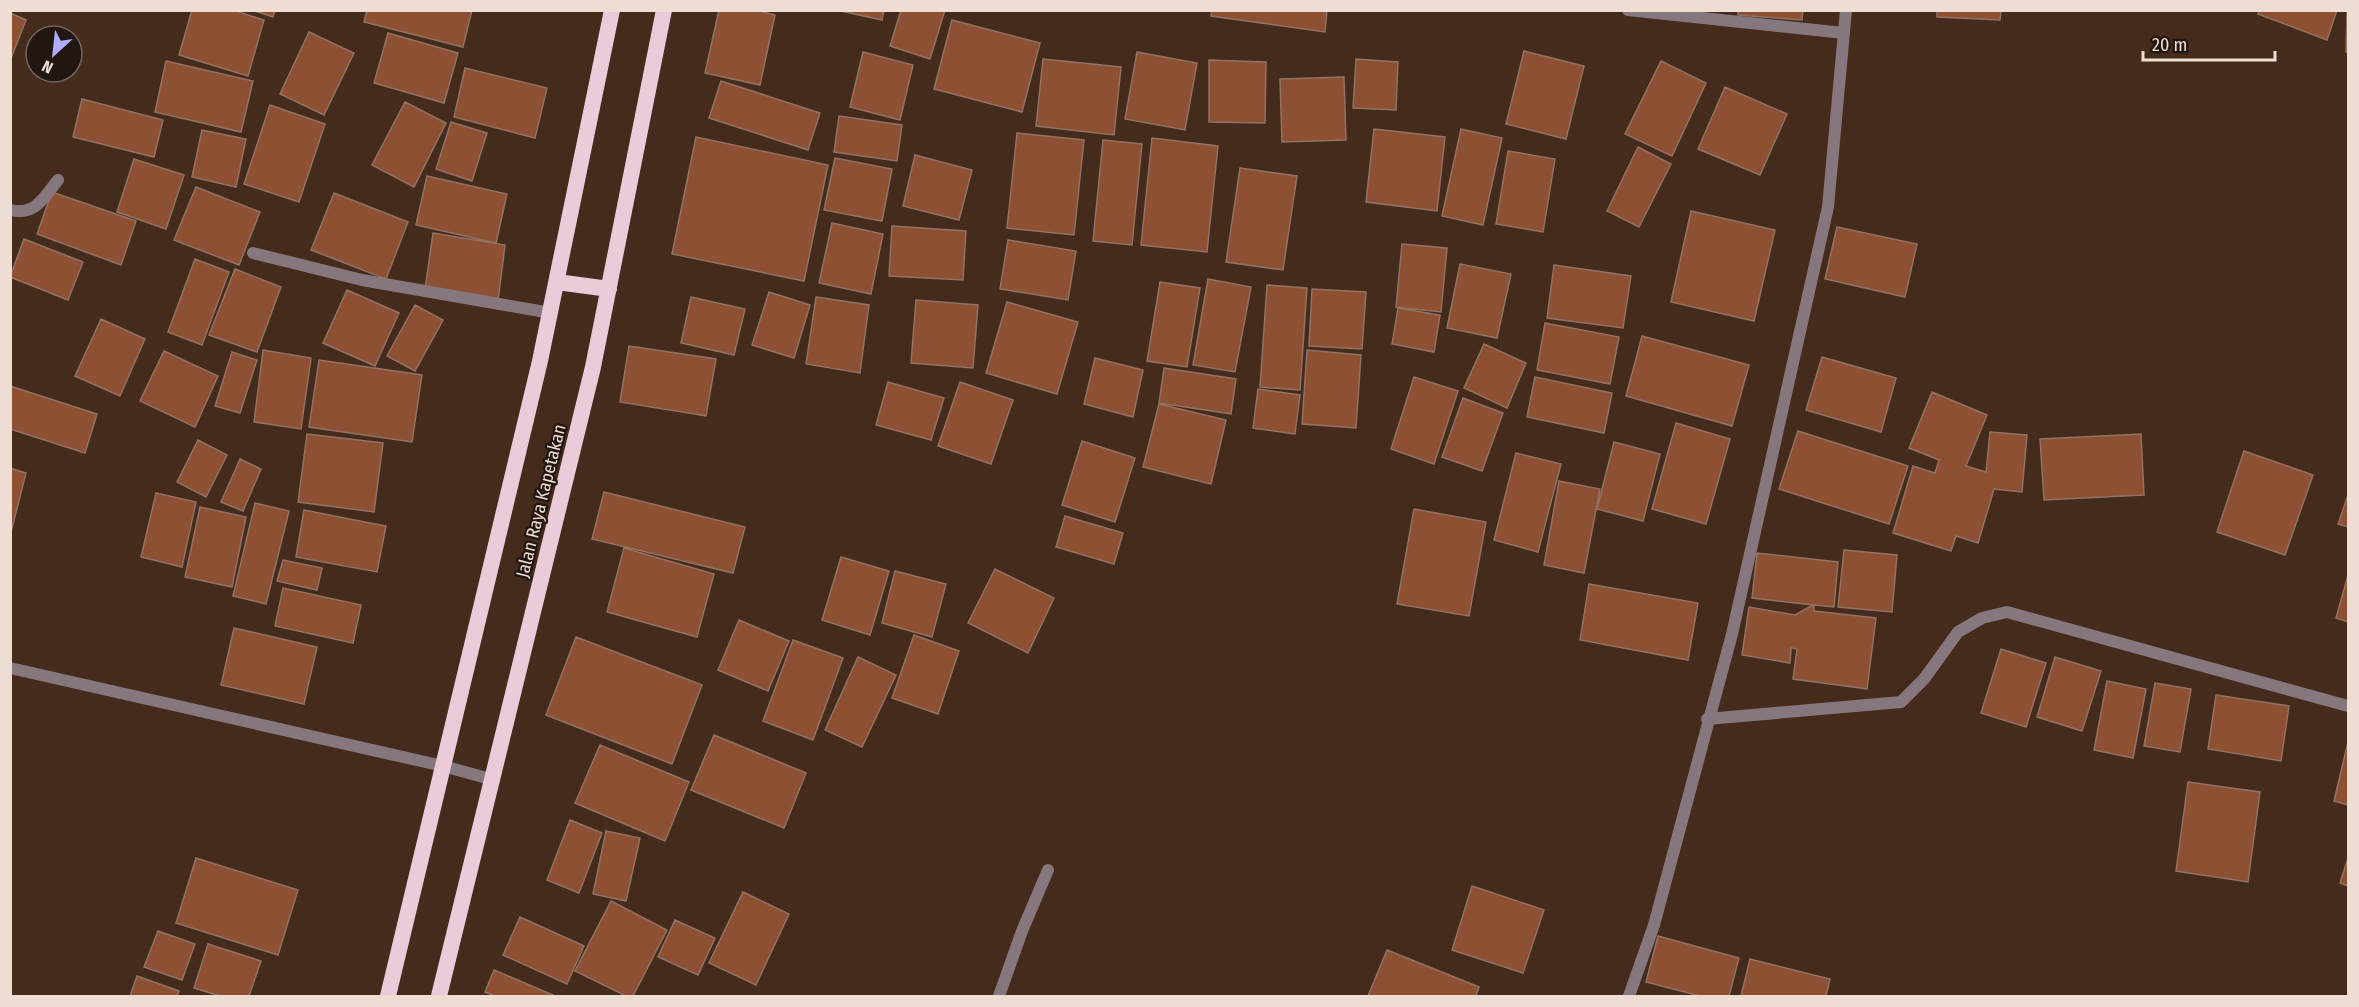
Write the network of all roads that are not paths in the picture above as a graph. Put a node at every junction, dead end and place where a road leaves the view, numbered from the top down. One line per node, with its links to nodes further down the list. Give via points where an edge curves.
1 (612, 10): 9 (highway, Jalan Raya Kapetakan)
2 (664, 10): 10 (highway, Jalan Raya Kapetakan)
3 (1628, 10): 5 (street)
4 (1846, 10): 5 (street)
5 (1844, 33): 14 (street, via 1828,207 1732,634)
6 (58, 180): 7 (street, via 36,207 20,213)
7 (10, 210)
8 (253, 253): 11 (street, via 362,280)
9 (557, 282): 10 (highway); 11 (highway, Jalan Raya Kapetakan)
10 (609, 289): 16 (highway, Jalan Raya Kapetakan)
11 (550, 313): 15 (highway, Jalan Raya Kapetakan)
12 (10, 668): 15 (street)
13 (2349, 706): 14 (street, via 2007,612 1982,618 1958,632 1924,679 1901,702)
14 (1707, 719): 21 (street, via 1654,925)
15 (443, 766): 16 (street); 18 (highway, Jalan Raya Kapetakan)
16 (494, 780): 19 (highway, Jalan Raya Kapetakan)
17 (1048, 870): 20 (street)
18 (388, 996)
19 (440, 996)
20 (999, 996)
21 (1629, 996)

